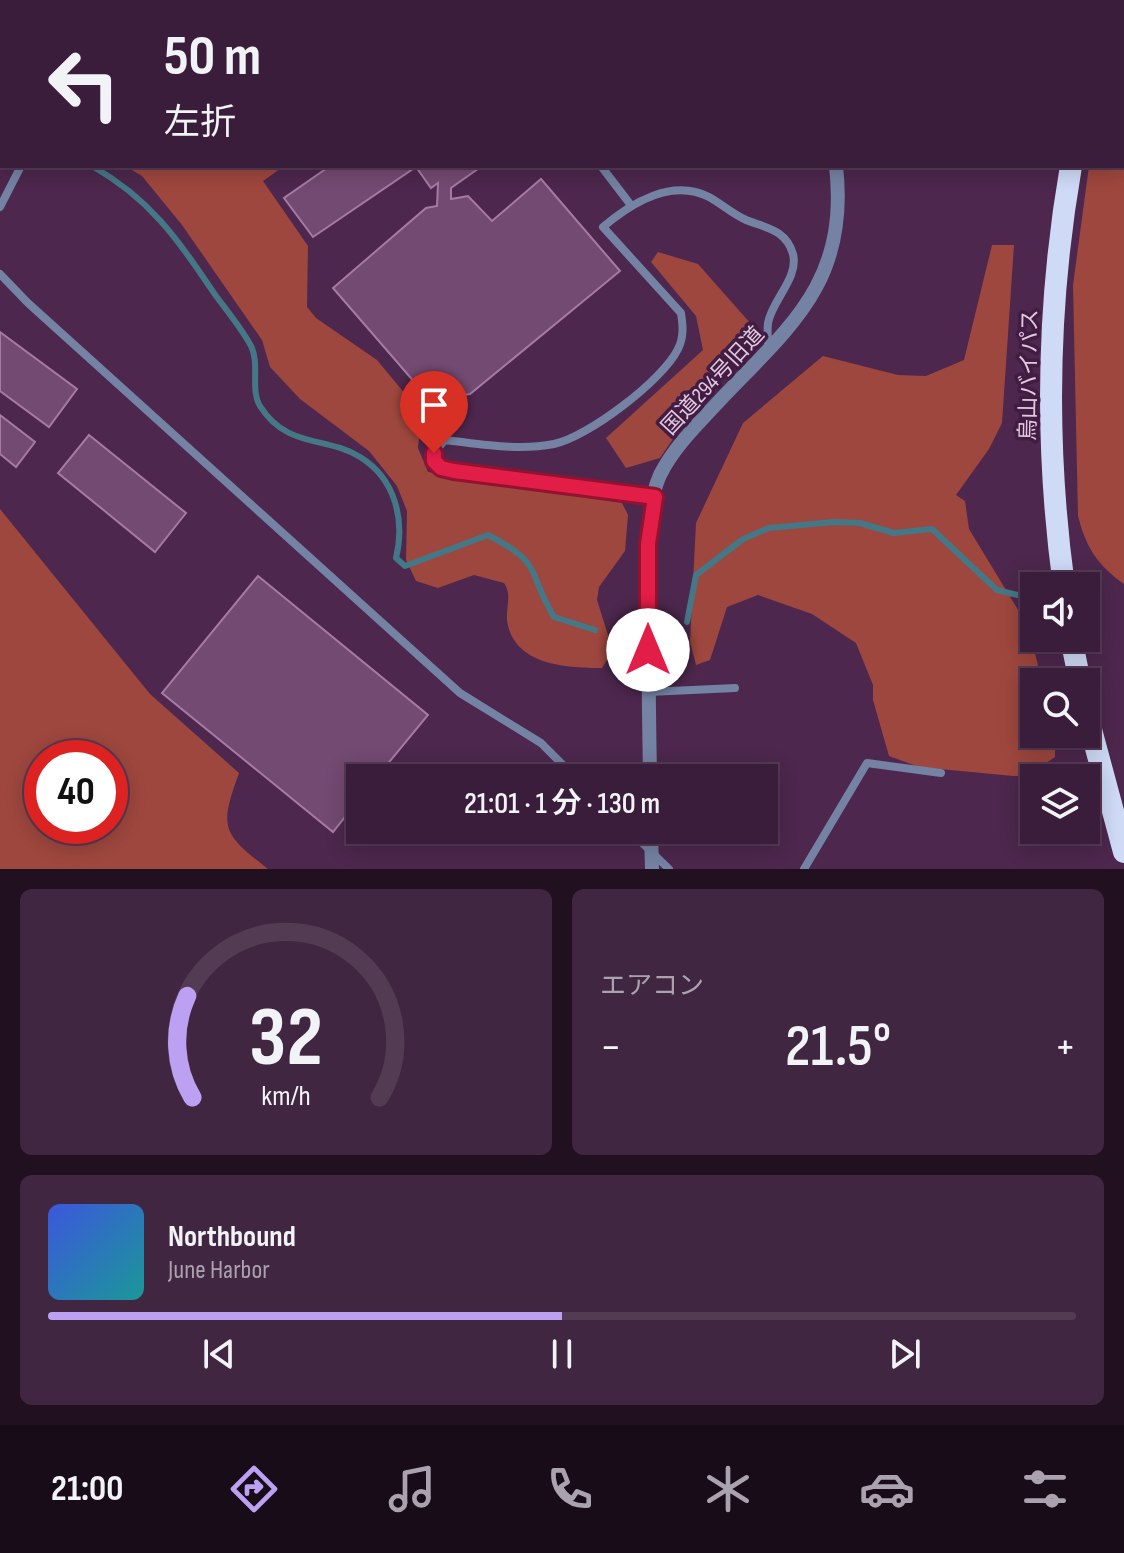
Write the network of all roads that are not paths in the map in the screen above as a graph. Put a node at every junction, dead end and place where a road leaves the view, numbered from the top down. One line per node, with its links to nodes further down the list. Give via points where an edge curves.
1 (20, 168): 6 (street)
2 (603, 168): 5 (street)
3 (836, 168): 8 (street, 国道294号旧道, via 837,224 830,260 813,297)
4 (1071, 168): 10 (highway, 烏山バイパス, via 1056,272 1053,354 1052,464)
5 (630, 204): 8 (street, via 670,191 694,191 782,233 794,257 768,323); 9 (street, via 603,227 681,313 679,349 592,431 556,444 519,448 445,440 437,445 434,461 454,471)
6 (0, 207)
7 (0, 274): 14 (street, via 460,693 541,743)
8 (768, 352): 9 (street, 国道294号旧道, via 678,446 659,478)
9 (655, 497): 12 (street, 国道294号旧道, via 648,544)
10 (1063, 572)
11 (735, 688): 12 (street)
12 (649, 692): 15 (street, 国道294号旧道)
13 (1096, 748): 19 (highway)
14 (562, 764)
15 (650, 764)
16 (941, 773): 23 (street, via 867,763)
17 (643, 844): 20 (street)
18 (652, 844): 20 (street)
19 (1124, 852)
20 (652, 853): 21 (street); 22 (street)
21 (652, 869)
22 (669, 869)
23 (804, 869)

